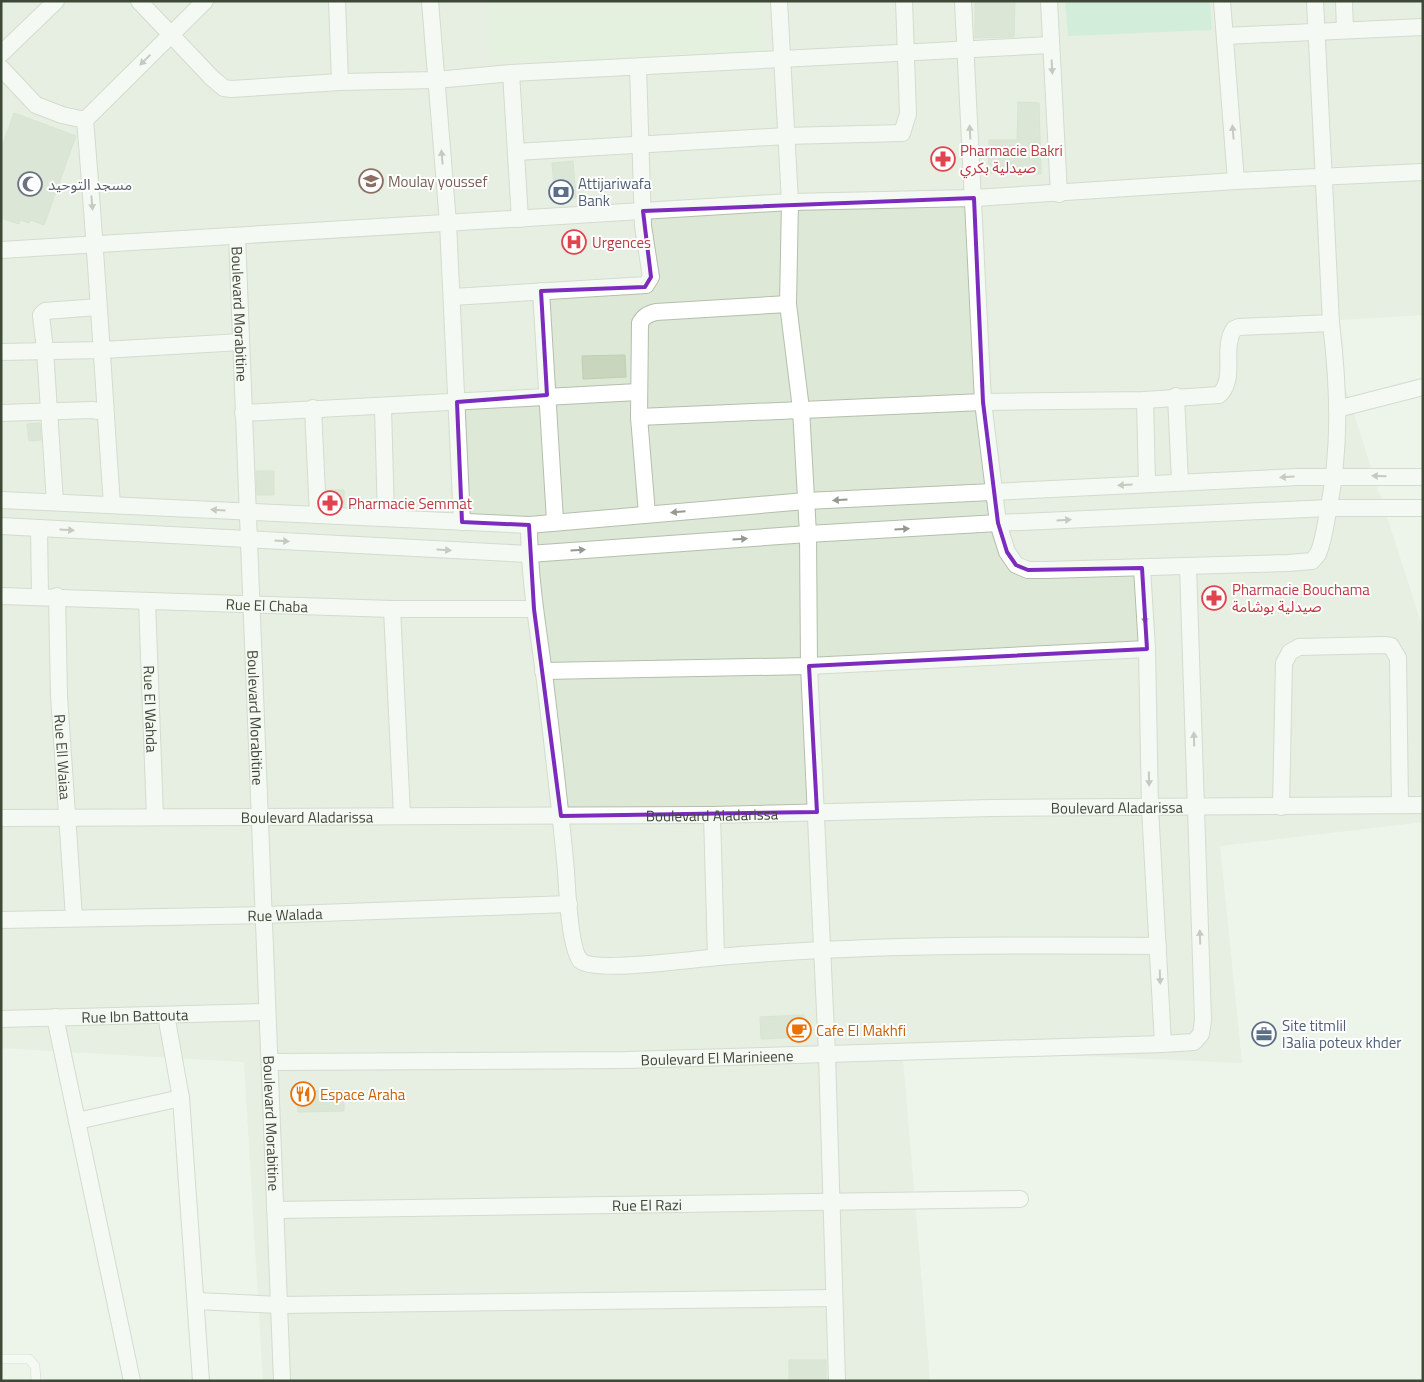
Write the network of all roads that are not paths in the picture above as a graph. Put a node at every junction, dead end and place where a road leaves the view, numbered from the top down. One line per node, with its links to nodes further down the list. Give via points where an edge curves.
1 (56, 1): 21 (street)
2 (139, 1): 16 (street)
3 (205, 1): 16 (street)
4 (337, 1): 27 (street)
5 (430, 1): 26 (street)
6 (780, 1): 22 (street)
7 (904, 1): 20 (street)
8 (963, 1): 19 (street)
9 (1050, 1): 18 (street)
10 (1222, 1): 17 (street)
11 (1315, 1): 15 (street)
12 (1344, 1): 14 (street)
13 (1423, 27): 14 (street)
14 (1345, 30): 15 (street)
15 (1315, 32): 17 (street); 33 (street)
16 (171, 34): 27 (street, via 224,88); 28 (street, one-way to 28)
17 (1225, 36): 34 (street, one-way to 17)
18 (1051, 45): 19 (street); 35 (street, one-way to 35)
19 (966, 50): 20 (street); 36 (street, one-way to 19)
20 (907, 53): 22 (street); 29 (street, via 908,114 906,128 902,132)
21 (1, 54)
22 (782, 59): 23 (street); 29 (street)
23 (638, 67): 25 (street); 30 (street)
24 (1, 68): 28 (street, via 36,105)
25 (511, 73): 26 (street); 31 (street)
26 (436, 80): 27 (street); 40 (street, one-way to 26)
27 (340, 82)
28 (85, 120): 42 (street, one-way to 42)
29 (786, 136): 30 (street); 37 (street)
30 (641, 145): 31 (street); 38 (street)
31 (516, 152): 39 (street)
32 (1423, 172): 33 (street)
33 (1325, 176): 34 (street); 48 (street)
34 (1236, 181): 35 (street)
35 (1059, 194): 36 (street)
36 (974, 198): 37 (street); 59 (street)
37 (790, 202): 38 (street); 46 (street)
38 (643, 211): 39 (street); 44 (street, via 651,277 646,285)
39 (520, 219): 40 (street)
40 (448, 223): 41 (street); 45 (street)
41 (237, 236): 42 (street); 49 (street, Boulevard Morabitine)
42 (96, 244): 43 (street); 47 (street)
43 (1, 250)
44 (541, 291): 45 (street); 55 (street)
45 (452, 297): 58 (street)
46 (788, 304): 54 (street, via 656,312 646,316 640,323); 62 (street)
47 (98, 307): 50 (street, via 42,312); 51 (street)
48 (1331, 323): 56 (street, via 1239,327 1232,332 1226,387 1220,395); 63 (street)
49 (241, 342): 51 (street); 67 (street, Boulevard Morabitine)
50 (45, 350): 51 (street); 52 (street); 64 (street)
51 (103, 350): 65 (street)
52 (1, 352)
53 (1423, 387): 63 (street)
54 (638, 392): 55 (street); 68 (street)
55 (547, 395): 58 (street); 85 (street)
56 (1176, 396): 57 (street); 71 (street)
57 (1144, 400): 59 (street); 72 (street)
58 (457, 402): 60 (street); 84 (street)
59 (983, 402): 62 (street); 73 (street)
60 (383, 407): 61 (street); 83 (street)
61 (312, 408): 67 (street); 82 (street)
62 (800, 409): 68 (street); 75 (street)
63 (1337, 409): 69 (street)
64 (48, 412): 65 (street); 66 (street); 76 (street)
65 (105, 412): 77 (street)
66 (1, 413)
67 (243, 413): 80 (street, Boulevard Morabitine)
68 (639, 417): 81 (street)
69 (1336, 476): 70 (street, one-way to 69); 71 (street, one-way to 71); 78 (street)
70 (1423, 476)
71 (1180, 482): 72 (street)
72 (1147, 484): 73 (street, one-way to 73)
73 (993, 493): 75 (street, one-way to 75); 86 (street)
74 (1, 500): 76 (street)
75 (806, 501): 81 (street, one-way to 81); 90 (street)
76 (54, 502): 77 (street)
77 (112, 505): 80 (street, one-way to 77)
78 (1329, 508): 79 (street); 86 (street, one-way to 78); 93 (street, via 1322,546 1312,561)
79 (1423, 508)
80 (248, 512): 82 (street); 91 (street, Boulevard Morabitine)
81 (648, 514): 85 (street)
82 (318, 515): 83 (street)
83 (386, 518): 84 (street)
84 (462, 522): 87 (street)
85 (555, 522): 87 (street)
86 (998, 523): 90 (street, one-way to 86); 94 (street, via 1007,552 1022,568)
87 (529, 525): 92 (street)
88 (1, 526): 89 (street)
89 (39, 528): 91 (street, one-way to 91); 96 (street)
90 (808, 534): 92 (street, one-way to 90); 103 (street)
91 (249, 540): 92 (street, one-way to 92); 99 (street, Boulevard Morabitine)
92 (529, 554): 100 (street)
93 (1188, 567): 94 (street); 109 (street, one-way to 93)
94 (1142, 568): 102 (street, one-way to 102)
95 (1, 596): 96 (street, Rue El Chaba)
96 (40, 596): 97 (street, Rue El Chaba)
97 (57, 596): 98 (street, Rue El Chaba); 117 (street, Rue Ell Waiaa)
98 (147, 600): 99 (street, Rue El Chaba); 115 (street, Rue El Wahda)
99 (251, 603): 101 (street, Rue El Chaba); 113 (street, Boulevard Morabitine)
100 (534, 609): 101 (street, Rue El Chaba); 104 (street)
101 (392, 610): 111 (street)
102 (1147, 649): 103 (street); 108 (street, one-way to 108)
103 (809, 666): 104 (street); 110 (street)
104 (543, 671): 114 (street)
105 (1400, 804): 106 (street, Boulevard Aladarissa); 107 (street, Boulevard Aladarissa); 107 (street, via 1398,658 1391,646 1299,647 1286,656 1284,663)
106 (1423, 805)
107 (1281, 807): 109 (street, Boulevard Aladarissa)
108 (1150, 808): 109 (street, Boulevard Aladarissa); 110 (street, Boulevard Aladarissa); 122 (street)
109 (1196, 808): 129 (street, Boulevard El Marinieene, one-way to 109, via 1194,1042 1202,1029)
110 (817, 812): 112 (street, Boulevard Aladarissa); 123 (street)
111 (402, 815): 113 (street, Boulevard Aladarissa); 114 (street, Boulevard Aladarissa)
112 (712, 815): 114 (street, Boulevard Aladarissa); 124 (street)
113 (260, 816): 115 (street, Boulevard Aladarissa); 119 (street, Boulevard Morabitine)
114 (561, 816): 118 (street)
115 (155, 817): 117 (street, Boulevard Aladarissa)
116 (1, 818): 117 (street, Boulevard Aladarissa)
117 (66, 819): 120 (street, Rue Ell Waiaa)
118 (569, 904): 119 (street, Rue Walada); 124 (street, via 575,950 586,964 648,964)
119 (264, 915): 120 (street, Rue Walada); 125 (street, Boulevard Morabitine)
120 (74, 918): 121 (street, Rue Walada)
121 (1, 920)
122 (1158, 946): 123 (street); 129 (street, one-way to 129)
123 (820, 948): 124 (street); 130 (street)
124 (716, 957)
125 (268, 1012): 126 (street, Rue Ibn Battouta); 131 (street, Boulevard Morabitine)
126 (166, 1015): 127 (street, Rue Ibn Battouta); 132 (street)
127 (55, 1017): 128 (street, Rue Ibn Battouta); 133 (street)
128 (1, 1018)
129 (1163, 1044): 130 (street, Boulevard El Marinieene)
130 (827, 1055): 131 (street, Boulevard El Marinieene); 135 (street)
131 (271, 1062): 136 (street, Boulevard Morabitine)
132 (182, 1098): 133 (street); 138 (street)
133 (77, 1121): 142 (street)
134 (1020, 1198): 135 (street, Rue El Razi)
135 (831, 1200): 136 (street, Rue El Razi); 137 (street)
136 (276, 1210): 139 (street, Boulevard Morabitine)
137 (834, 1298): 139 (street); 145 (street)
138 (197, 1301): 139 (street); 143 (street)
139 (279, 1305): 144 (street, Boulevard Morabitine)
140 (1, 1359): 141 (lane, via 29,1359 36,1366)
141 (36, 1381)
142 (132, 1381)
143 (201, 1381)
144 (282, 1381)
145 (837, 1381)

